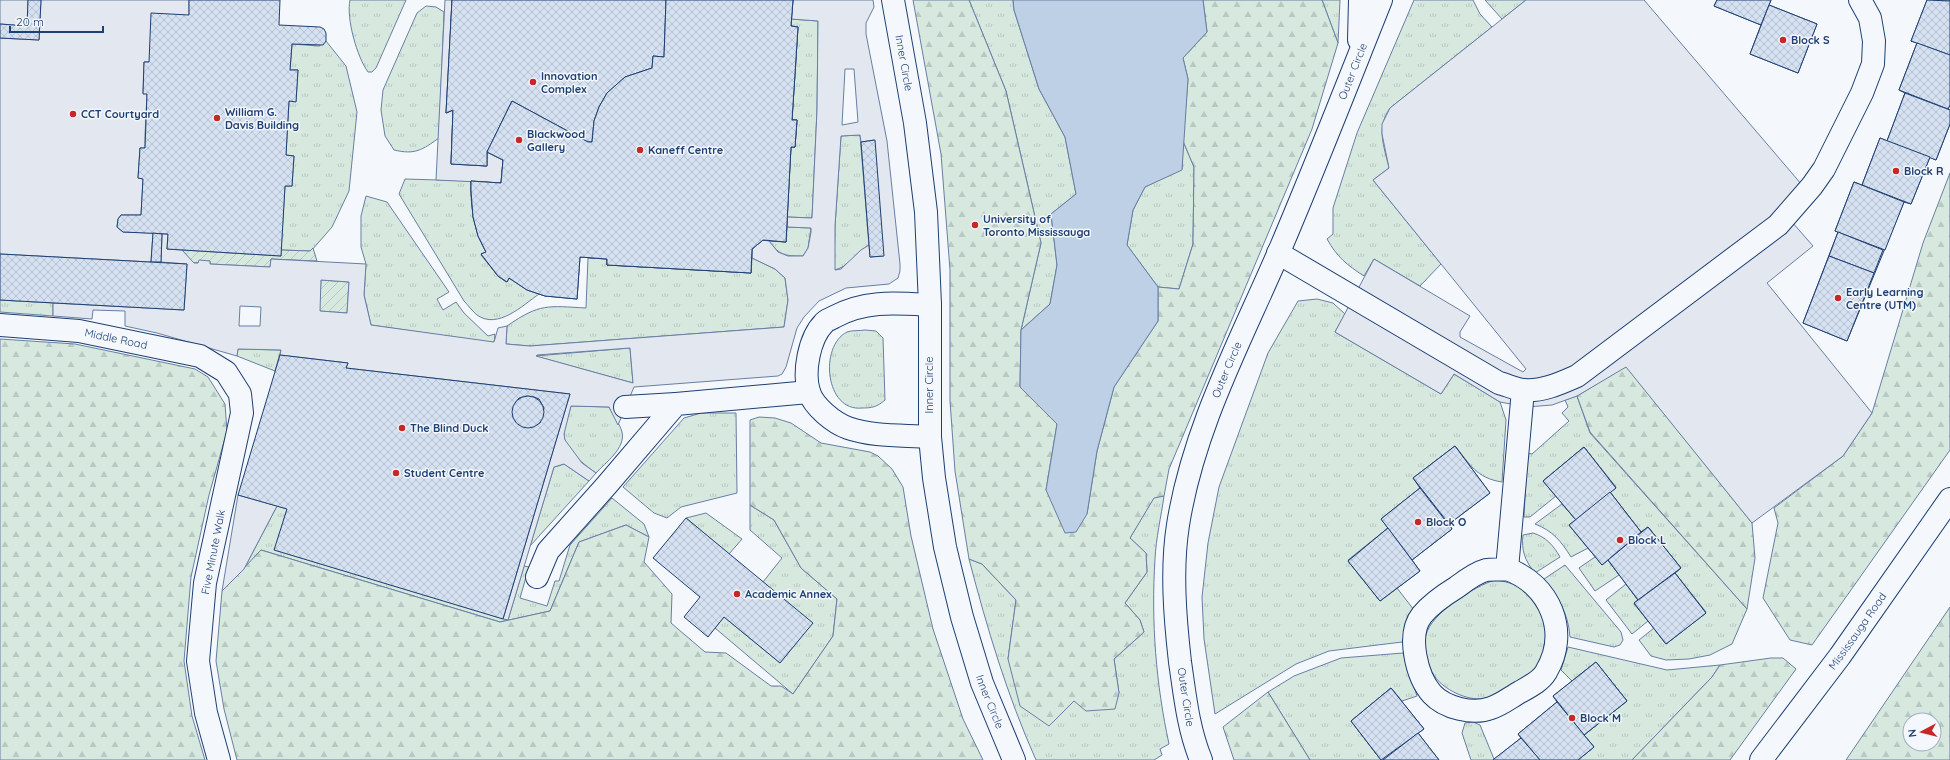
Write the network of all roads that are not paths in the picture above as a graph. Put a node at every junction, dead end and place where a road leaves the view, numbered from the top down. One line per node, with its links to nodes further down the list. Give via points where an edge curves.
1 (893, 0): 7 (street, Inner Circle, via 915,122 926,212)
2 (1360, 0): 5 (street)
3 (1381, 0): 5 (street, Outer Circle)
4 (1860, 0): 10 (street, via 1870,18 1874,41 1873,64 1862,93 1824,169 1812,186 1778,225 1577,376 1558,385)
5 (1359, 56): 6 (street, Outer Circle)
6 (1278, 253): 10 (street, via 1499,383); 20 (street, Outer Circle, via 1210,410 1194,457 1178,527 1175,568 1177,636 1192,739)
7 (930, 305): 11 (street, via 882,303 848,309 824,322 811,344 807,368); 14 (street, Inner Circle)
8 (0, 325): 9 (street, Middle Road, via 79,331 192,354)
9 (226, 372): 18 (street, Five Minute Walk, via 240,394 242,413 205,583 198,661 206,713)
10 (1523, 390): 16 (street)
11 (809, 392): 12 (street); 14 (street, via 824,414 848,428 870,433)
12 (676, 404): 13 (street); 17 (street, via 548,551)
13 (626, 407)
14 (930, 437): 19 (street, Inner Circle, via 945,547 962,617 982,683)
15 (1950, 499): 21 (street, Mississauga Road, via 1840,656)
16 (1507, 569): 16 (street, via 1486,570 1470,578 1442,596 1421,616 1415,634 1416,664 1424,684 1433,695 1458,709 1491,709 1535,684 1546,673 1556,645 1558,634 1554,616 1545,598 1533,584)
17 (537, 577)
18 (219, 760)
19 (1014, 760)
20 (1201, 760)
21 (1761, 760)

